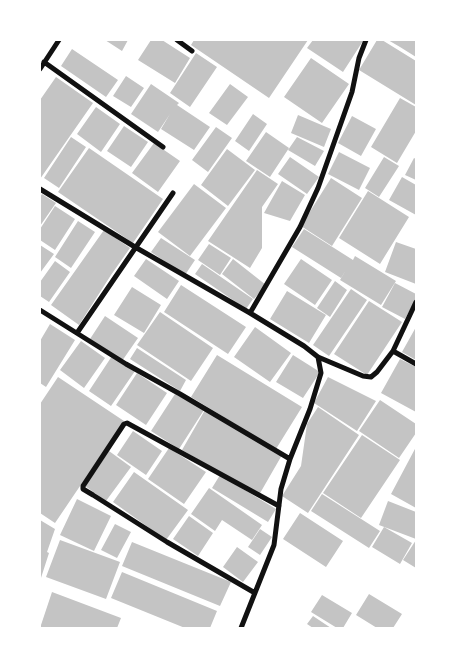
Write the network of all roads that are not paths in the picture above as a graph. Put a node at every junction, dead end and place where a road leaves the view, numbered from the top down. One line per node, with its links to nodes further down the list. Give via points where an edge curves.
1 (59, 40): 5 (street)
2 (177, 40): 4 (street)
3 (366, 40): 13 (street, via 358,58 352,92 318,188 300,227)
4 (192, 51)
5 (44, 62): 6 (street); 7 (street)
6 (40, 69)
7 (163, 147)
8 (40, 189): 10 (street)
9 (173, 193): 10 (street)
10 (135, 247): 13 (street); 14 (street)
11 (416, 302): 15 (street)
12 (40, 310): 14 (street)
13 (250, 313): 16 (street)
14 (77, 333): 18 (street)
15 (393, 351): 16 (street, via 371,377); 17 (street)
16 (318, 357): 18 (street, via 321,373)
17 (416, 364)
18 (290, 459): 19 (street, via 281,489)
19 (280, 506): 20 (street, via 274,545); 20 (street, via 127,424 83,486 167,542)
20 (255, 593): 21 (street)
21 (241, 628)

